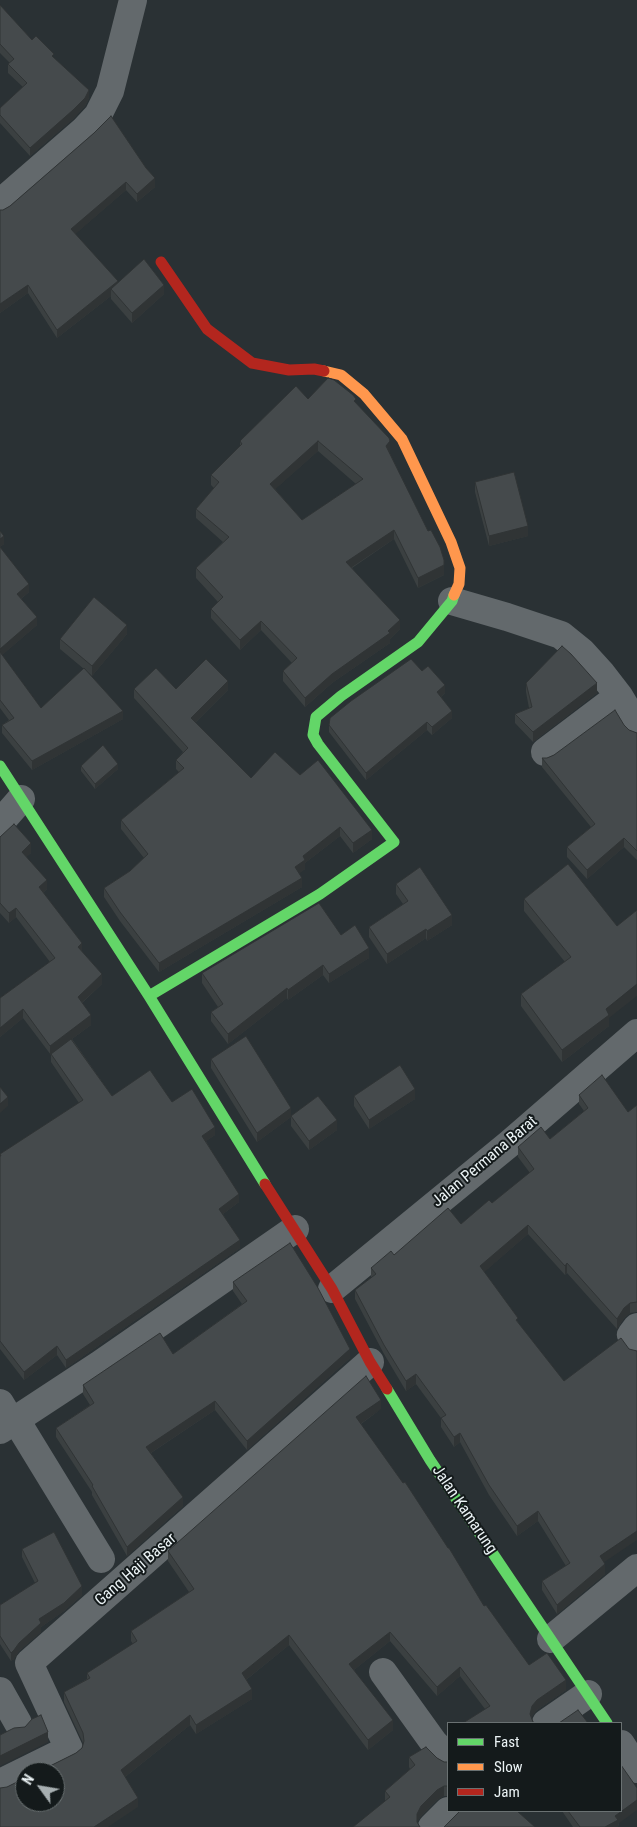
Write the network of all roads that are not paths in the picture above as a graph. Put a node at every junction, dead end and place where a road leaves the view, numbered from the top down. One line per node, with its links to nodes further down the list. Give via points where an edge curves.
1 (133, 0): 2 (street, via 110,92 98,115)
2 (0, 202)
3 (161, 262): 4 (street, via 207,329 252,363 341,375 364,394 402,439 451,542 460,568 460,584)
4 (452, 601): 5 (street, via 561,635 582,652); 11 (street, via 418,642 340,696 316,717 313,735 318,744 394,842 320,894)
5 (619, 696): 6 (street); 7 (street)
6 (637, 726)
7 (545, 752)
8 (0, 766): 9 (street, Jalan Kamarung)
9 (20, 799): 10 (street); 11 (street, Jalan Kamarung)
10 (0, 823)
11 (149, 996): 13 (street, Jalan Kamarung)
12 (637, 1033): 14 (street, Jalan Permana Barat, via 509,1144)
13 (295, 1229): 14 (street, Jalan Kamarung); 18 (street, via 107,1360)
14 (332, 1289): 17 (street, Jalan Kamarung)
15 (637, 1327): 16 (street, via 631,1335)
16 (637, 1345)
17 (370, 1362): 21 (street, Jalan Kamarung, via 430,1460); 31 (street, Gang Haji Basar, via 30,1663 69,1748)
18 (7, 1419): 19 (street)
19 (101, 1560)
20 (637, 1568): 21 (street)
21 (551, 1639): 24 (street, Jalan Kamarung)
22 (383, 1672): 29 (street)
23 (0, 1692): 27 (street)
24 (588, 1694): 25 (street); 26 (street, Jalan Kamarung)
25 (547, 1722)
26 (606, 1722)
27 (18, 1723)
28 (622, 1746): 30 (street)
29 (447, 1756)
30 (637, 1769)
31 (0, 1783)
32 (447, 1812): 33 (street)
33 (432, 1827)

